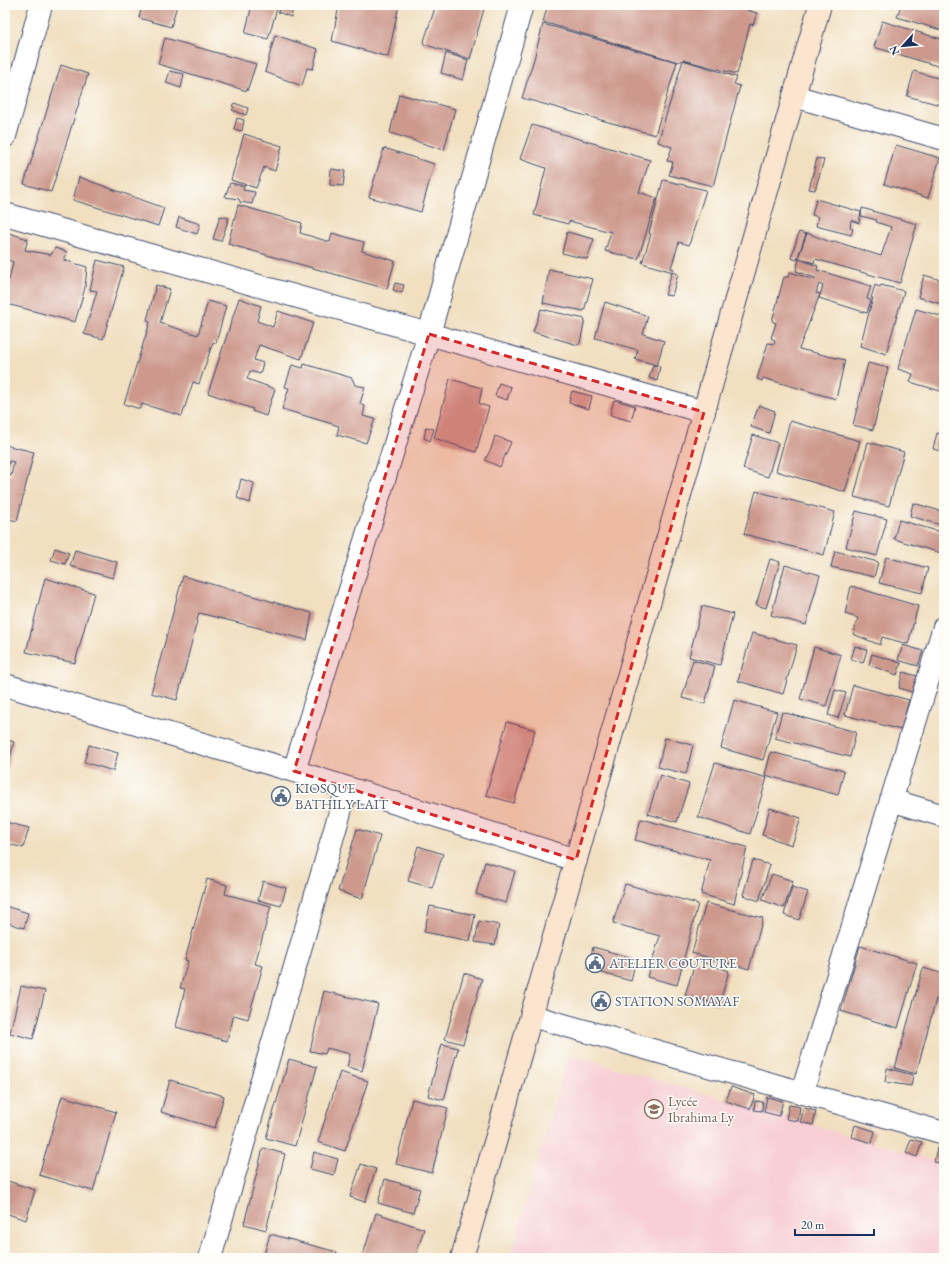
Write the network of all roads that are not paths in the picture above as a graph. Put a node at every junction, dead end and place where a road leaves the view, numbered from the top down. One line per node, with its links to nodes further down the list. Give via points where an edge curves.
1 (41, 5): 5 (street)
2 (522, 5): 8 (street)
3 (820, 5): 4 (main road)
4 (794, 96): 6 (street); 9 (main road)
5 (5, 136)
6 (944, 139)
7 (5, 214): 8 (street)
8 (429, 334): 9 (street); 12 (street)
9 (704, 412): 16 (main road)
10 (944, 627): 14 (street)
11 (5, 685): 12 (street)
12 (294, 771): 13 (street)
13 (347, 788): 16 (street); 20 (street)
14 (891, 800): 15 (street); 18 (street)
15 (944, 816)
16 (576, 860): 17 (main road)
17 (532, 1016): 18 (street); 21 (main road)
18 (802, 1093): 19 (street)
19 (944, 1133)
20 (210, 1258)
21 (462, 1258)

